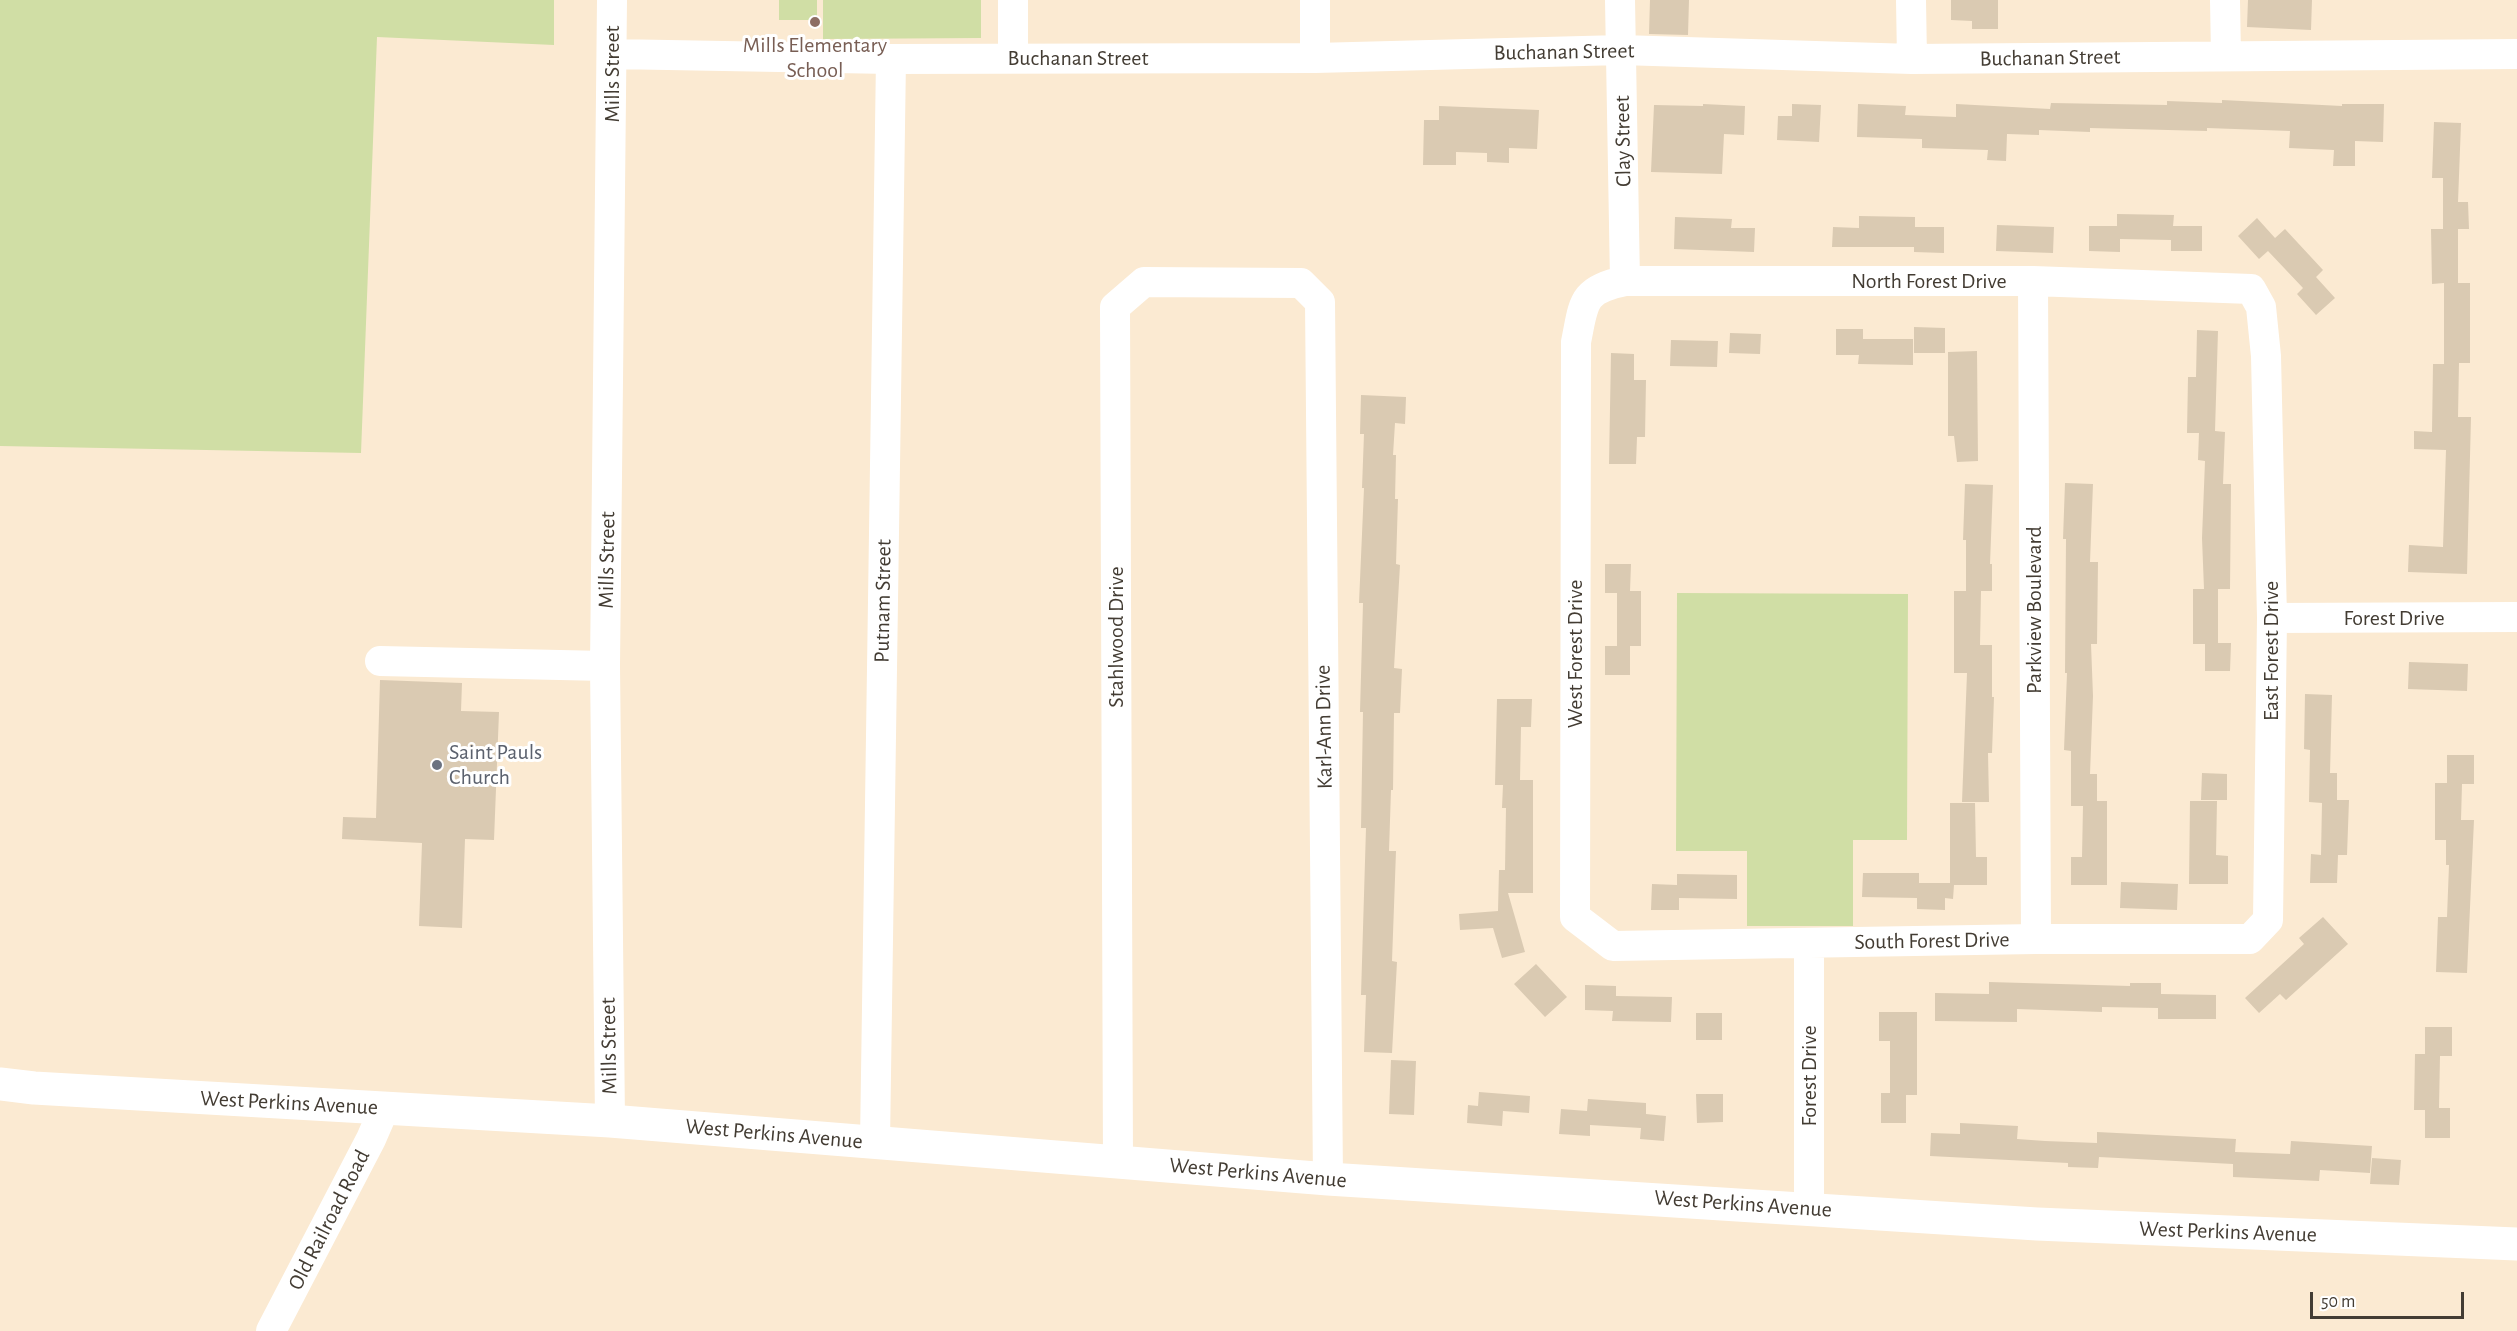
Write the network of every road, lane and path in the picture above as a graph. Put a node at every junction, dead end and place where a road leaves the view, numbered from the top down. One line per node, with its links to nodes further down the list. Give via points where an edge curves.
1 (612, 0): 8 (street, Mills Street)
2 (1013, 0): 11 (street)
3 (1315, 0): 12 (street)
4 (1620, 0): 7 (street, Clay Street)
5 (1911, 0): 14 (street)
6 (2225, 0): 10 (street)
7 (1621, 50): 12 (street, Buchanan Street); 14 (street, Buchanan Street); 15 (street, Clay Street)
8 (612, 54): 13 (street, Buchanan Street); 23 (street, Mills Street)
9 (2517, 54): 10 (street, Buchanan Street)
10 (2226, 56): 14 (street, Buchanan Street)
11 (1013, 58): 12 (street, Buchanan Street); 13 (street, Buchanan Street)
12 (1315, 58)
13 (891, 59): 31 (street, Putnam Street)
14 (1911, 59)
15 (1625, 281): 16 (street, North Forest Drive); 18 (street, North Forest Drive, via 1604,286 1584,303)
16 (2033, 281): 19 (street, North Forest Drive, via 2251,289 2261,307); 24 (street, Parkview Boulevard)
17 (1301, 283): 32 (street, Stahlwood Drive, via 1144,282 1115,307); 33 (street, Karl-Ann Drive, via 1320,302)
18 (1576, 342): 27 (street, West Forest Drive, via 1575,917)
19 (2266, 356): 21 (street, East Forest Drive)
20 (2517, 617): 21 (street, Forest Drive)
21 (2272, 618): 25 (street, East Forest Drive, via 2268,920)
22 (380, 661): 23 (street)
23 (604, 666): 30 (street, Mills Street)
24 (2036, 939): 25 (street, South Forest Drive); 26 (street, South Forest Drive)
25 (2250, 939)
26 (1809, 944): 27 (street, South Forest Drive); 34 (street, Forest Drive)
27 (1613, 946)
28 (4, 1085): 29 (main road, West Perkins Avenue)
29 (384, 1108): 30 (main road, West Perkins Avenue); 36 (street, Old Railroad Road)
30 (610, 1120): 31 (main road, West Perkins Avenue)
31 (875, 1142): 32 (main road, West Perkins Avenue)
32 (1118, 1162): 33 (main road, West Perkins Avenue)
33 (1328, 1179): 34 (main road, West Perkins Avenue)
34 (1809, 1208): 35 (main road, West Perkins Avenue, via 2037,1224)
35 (2517, 1244)
36 (271, 1331)

